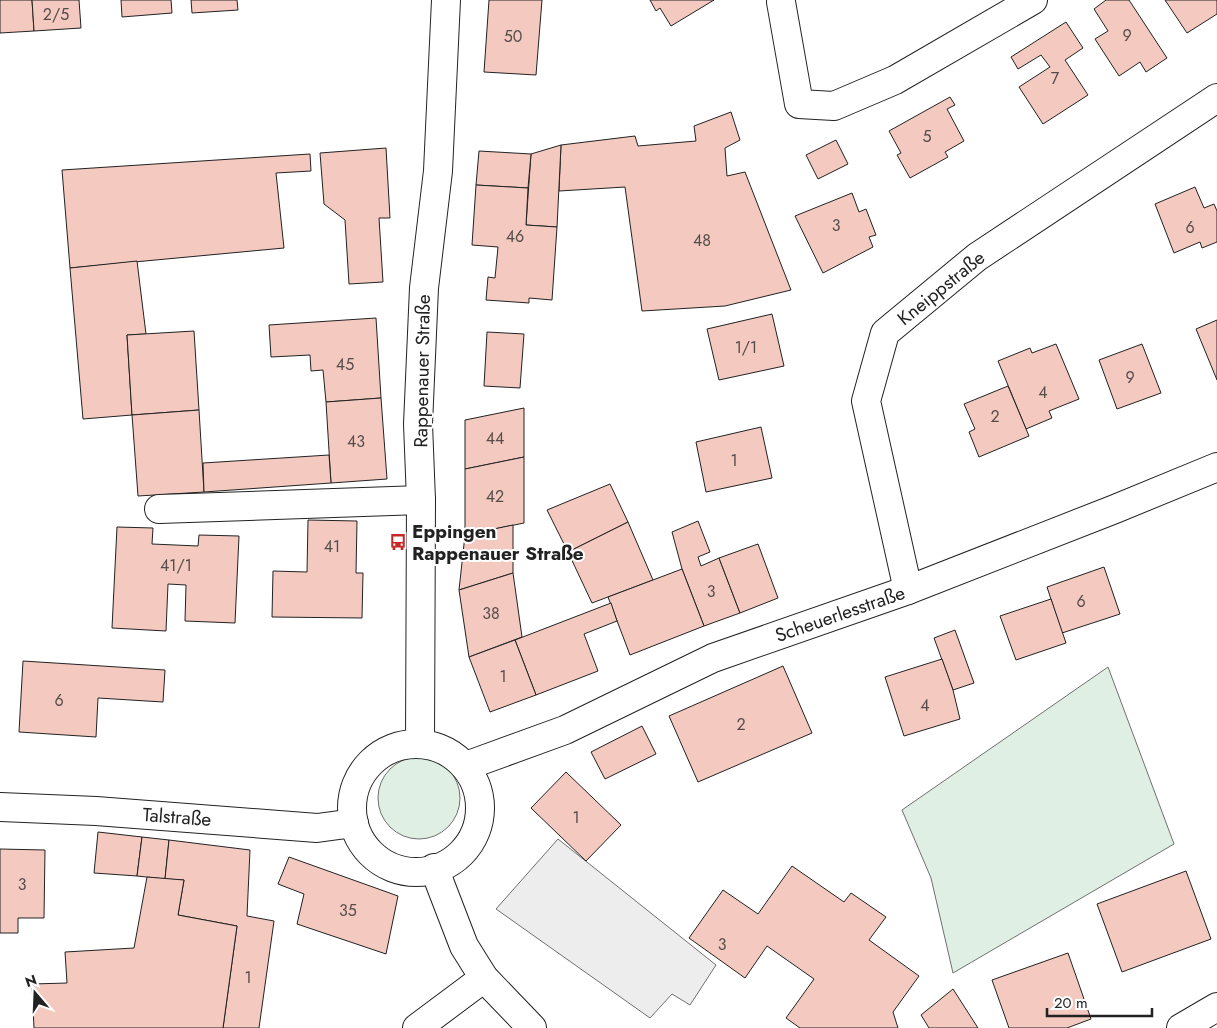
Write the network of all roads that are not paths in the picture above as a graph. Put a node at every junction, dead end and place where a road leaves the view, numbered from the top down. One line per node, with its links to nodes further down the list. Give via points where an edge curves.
1 (446, 0): 6 (street, Rappenauer Straße, via 438,171 424,288 418,424)
2 (1033, 0): 3 (street, via 895,80 834,106 798,104)
3 (781, 2)
4 (1217, 98): 8 (street, Kneippstraße, via 977,257 885,333 866,401)
5 (1217, 467): 8 (street, Scheuerlesstraße)
6 (421, 500): 7 (street); 9 (street, Rappenauer Straße)
7 (160, 510)
8 (908, 590): 10 (street, Scheuerlesstraße, via 713,658 565,730)
9 (420, 743): 10 (street, via 441,748); 12 (street, via 398,746 374,758 360,776 352,800)
10 (466, 766): 13 (street, via 477,788 481,809 478,826 469,845 451,862)
11 (0, 807): 12 (street, Talstraße, via 317,828)
12 (354, 823): 13 (street, via 362,843 380,861 416,872)
13 (434, 868): 14 (street, via 464,946)
14 (484, 978): 16 (street); 17 (street)
15 (1217, 1006): 18 (street)
16 (417, 1028)
17 (532, 1028)
18 (1181, 1028)

